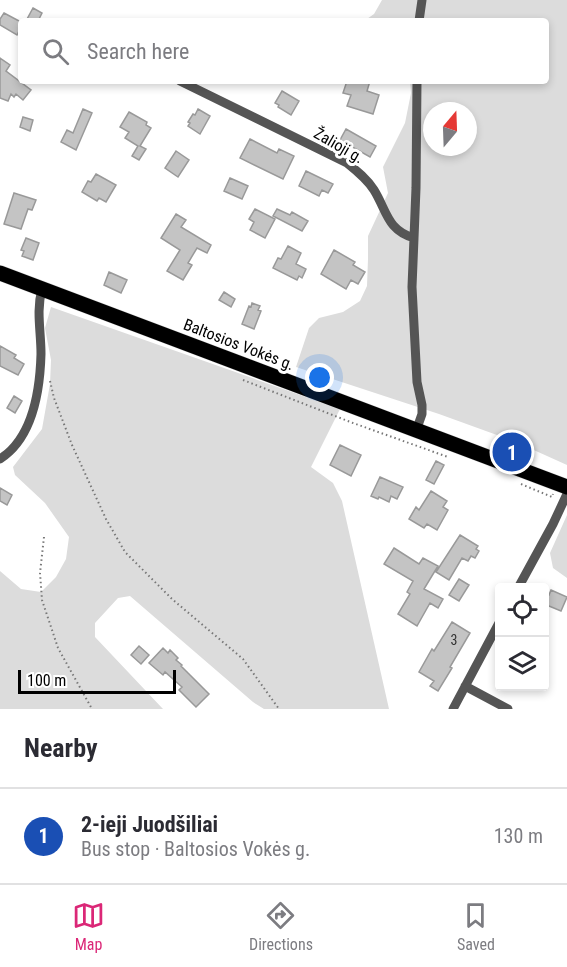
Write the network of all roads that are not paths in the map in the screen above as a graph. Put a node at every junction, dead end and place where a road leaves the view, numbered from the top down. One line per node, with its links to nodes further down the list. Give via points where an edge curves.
1 (422, 0): 2 (street)
2 (419, 18)
3 (186, 84): 5 (street, Žalioji g., via 347,163 374,190 388,221 405,236)
4 (417, 84): 5 (street)
5 (414, 238): 8 (street, via 412,287 422,414)
6 (0, 273): 7 (main road, Baltosios Vokės g.)
7 (42, 288): 8 (main road, Baltosios Vokės g.); 9 (street, via 38,309 38,386 30,419 22,436)
8 (416, 431): 10 (main road, Baltosios Vokės g.)
9 (0, 459)
10 (567, 487)
11 (567, 494): 12 (street)
12 (521, 583)
13 (495, 630): 14 (street)
14 (465, 686): 15 (street); 16 (street)
15 (453, 709)
16 (508, 709)

